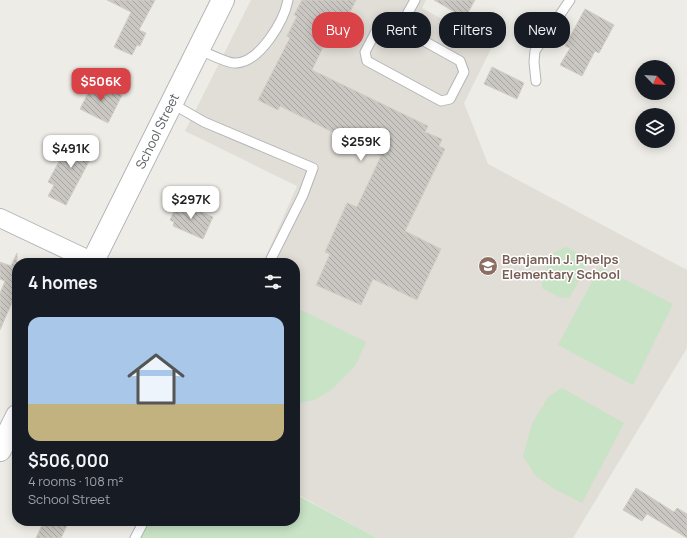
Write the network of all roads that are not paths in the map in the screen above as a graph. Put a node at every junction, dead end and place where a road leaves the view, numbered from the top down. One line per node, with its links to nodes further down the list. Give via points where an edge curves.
1 (223, 0): 7 (street, School Street)
2 (288, 0): 7 (lane, via 270,39 250,59 235,64)
3 (415, 0): 5 (lane)
4 (570, 0): 8 (lane, via 536,51)
5 (408, 12)
6 (400, 27): 6 (lane, via 388,21 380,24 364,52 367,61 441,102 450,99 464,72 460,61)
7 (198, 49): 9 (street, School Street)
8 (536, 80)
9 (171, 103): 12 (street, School Street); 13 (lane, via 204,122 313,168 303,195)
10 (0, 218): 11 (street)
11 (84, 258)
12 (94, 258)
13 (272, 258)
14 (12, 426): 15 (street)
15 (0, 450)
16 (141, 526): 17 (lane)
17 (135, 538)

